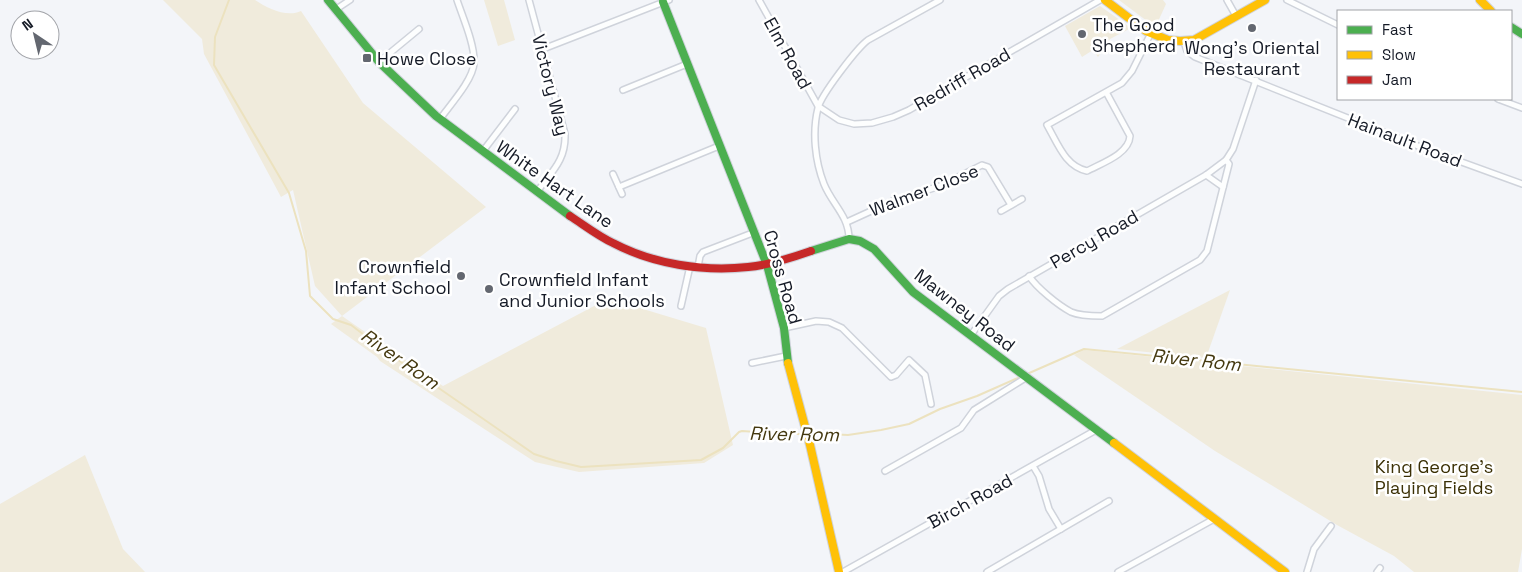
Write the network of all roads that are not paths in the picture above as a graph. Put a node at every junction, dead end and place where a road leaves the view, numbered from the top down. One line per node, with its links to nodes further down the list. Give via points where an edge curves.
1 (328, 0): 14 (street, White Hart Lane)
2 (350, 0): 14 (street)
3 (457, 0): 31 (street, via 474,64 469,78)
4 (529, 0): 21 (street, Victory Way)
5 (759, 0): 28 (street, Elm Road)
6 (940, 0): 28 (street, via 868,40 846,64)
7 (1100, 0): 28 (street, Redriff Road, via 893,118 854,124 839,120)
8 (1105, 0): 19 (street)
9 (1226, 0): 16 (street)
10 (1265, 0): 16 (street)
11 (1287, 0): 17 (street)
12 (1480, 0): 15 (street)
13 (666, 1): 21 (street); 23 (street, Cross Road)
14 (335, 10): 22 (street, White Hart Lane)
15 (1490, 10)
16 (1236, 16): 20 (street, via 1194,40)
17 (1337, 25)
18 (419, 29): 22 (street)
19 (1150, 35): 20 (street, via 1168,42); 26 (street, via 1132,71 1122,83)
20 (1184, 42): 24 (street, Hainault Road, via 1191,55)
21 (543, 49): 40 (street, Victory Way, via 565,143 559,164)
22 (379, 62): 31 (street, White Hart Lane)
23 (687, 64): 25 (street); 32 (street, Cross Road)
24 (1256, 80): 34 (street, via 1245,118); 37 (street, Hainault Road)
25 (624, 90)
26 (1106, 92): 26 (street, via 1047,125 1067,161 1077,168 1087,171 1124,150 1129,143 1130,136)
27 (1501, 100): 29 (street)
28 (818, 106): 45 (street, via 815,146 824,184)
29 (1522, 108)
30 (515, 109): 33 (street)
31 (440, 119): 33 (street, White Hart Lane)
32 (719, 146): 38 (street); 46 (street, Cross Road)
33 (483, 151): 40 (street, White Hart Lane)
34 (1228, 157): 36 (street, Percy Road); 39 (street)
35 (613, 174): 38 (street)
36 (1206, 175): 39 (street); 50 (street, Percy Road)
37 (1522, 184)
38 (619, 187): 41 (street)
39 (1223, 187): 50 (street, via 1207,251 1200,260 1102,316 1072,312)
40 (537, 192): 49 (street, White Hart Lane, via 612,243 638,254)
41 (622, 194)
42 (1022, 199): 43 (street)
43 (1011, 205): 44 (street); 45 (street, Walmer Close, via 988,167 982,165 940,186 893,201)
44 (1001, 212)
45 (847, 222): 47 (street)
46 (755, 232): 48 (street, Cross Road); 49 (street, via 703,252)
47 (850, 239): 48 (street, White Hart Lane); 53 (street, Mawney Road, via 874,249 913,292)
48 (767, 265): 49 (street, White Hart Lane); 52 (street, Cross Road)
49 (694, 267): 51 (street)
50 (1028, 276): 53 (street, Percy Road, via 999,296)
51 (681, 306)
52 (784, 328): 54 (street, Cross Road); 57 (street, via 816,321 829,322 842,328 891,377 909,360 926,375)
53 (971, 335): 56 (street, Mawney Road)
54 (786, 356): 55 (street); 67 (street, Cross Road)
55 (752, 363)
56 (1024, 375): 58 (street, Mawney Road); 60 (street, via 974,410 961,428)
57 (931, 404)
58 (1096, 430): 59 (street, Birch Road); 62 (street, Mawney Road)
59 (1033, 466): 64 (street); 68 (street, Birch Road)
60 (885, 471)
61 (1109, 501): 64 (street)
62 (1214, 518): 70 (street); 71 (street, Mawney Road)
63 (1331, 526): 65 (street)
64 (1061, 529): 69 (street)
65 (1327, 532): 66 (street); 72 (street, via 1314,549)
66 (1332, 537)
67 (839, 572)
68 (844, 572)
69 (987, 572)
70 (1118, 572)
71 (1285, 572)
72 (1307, 572)

